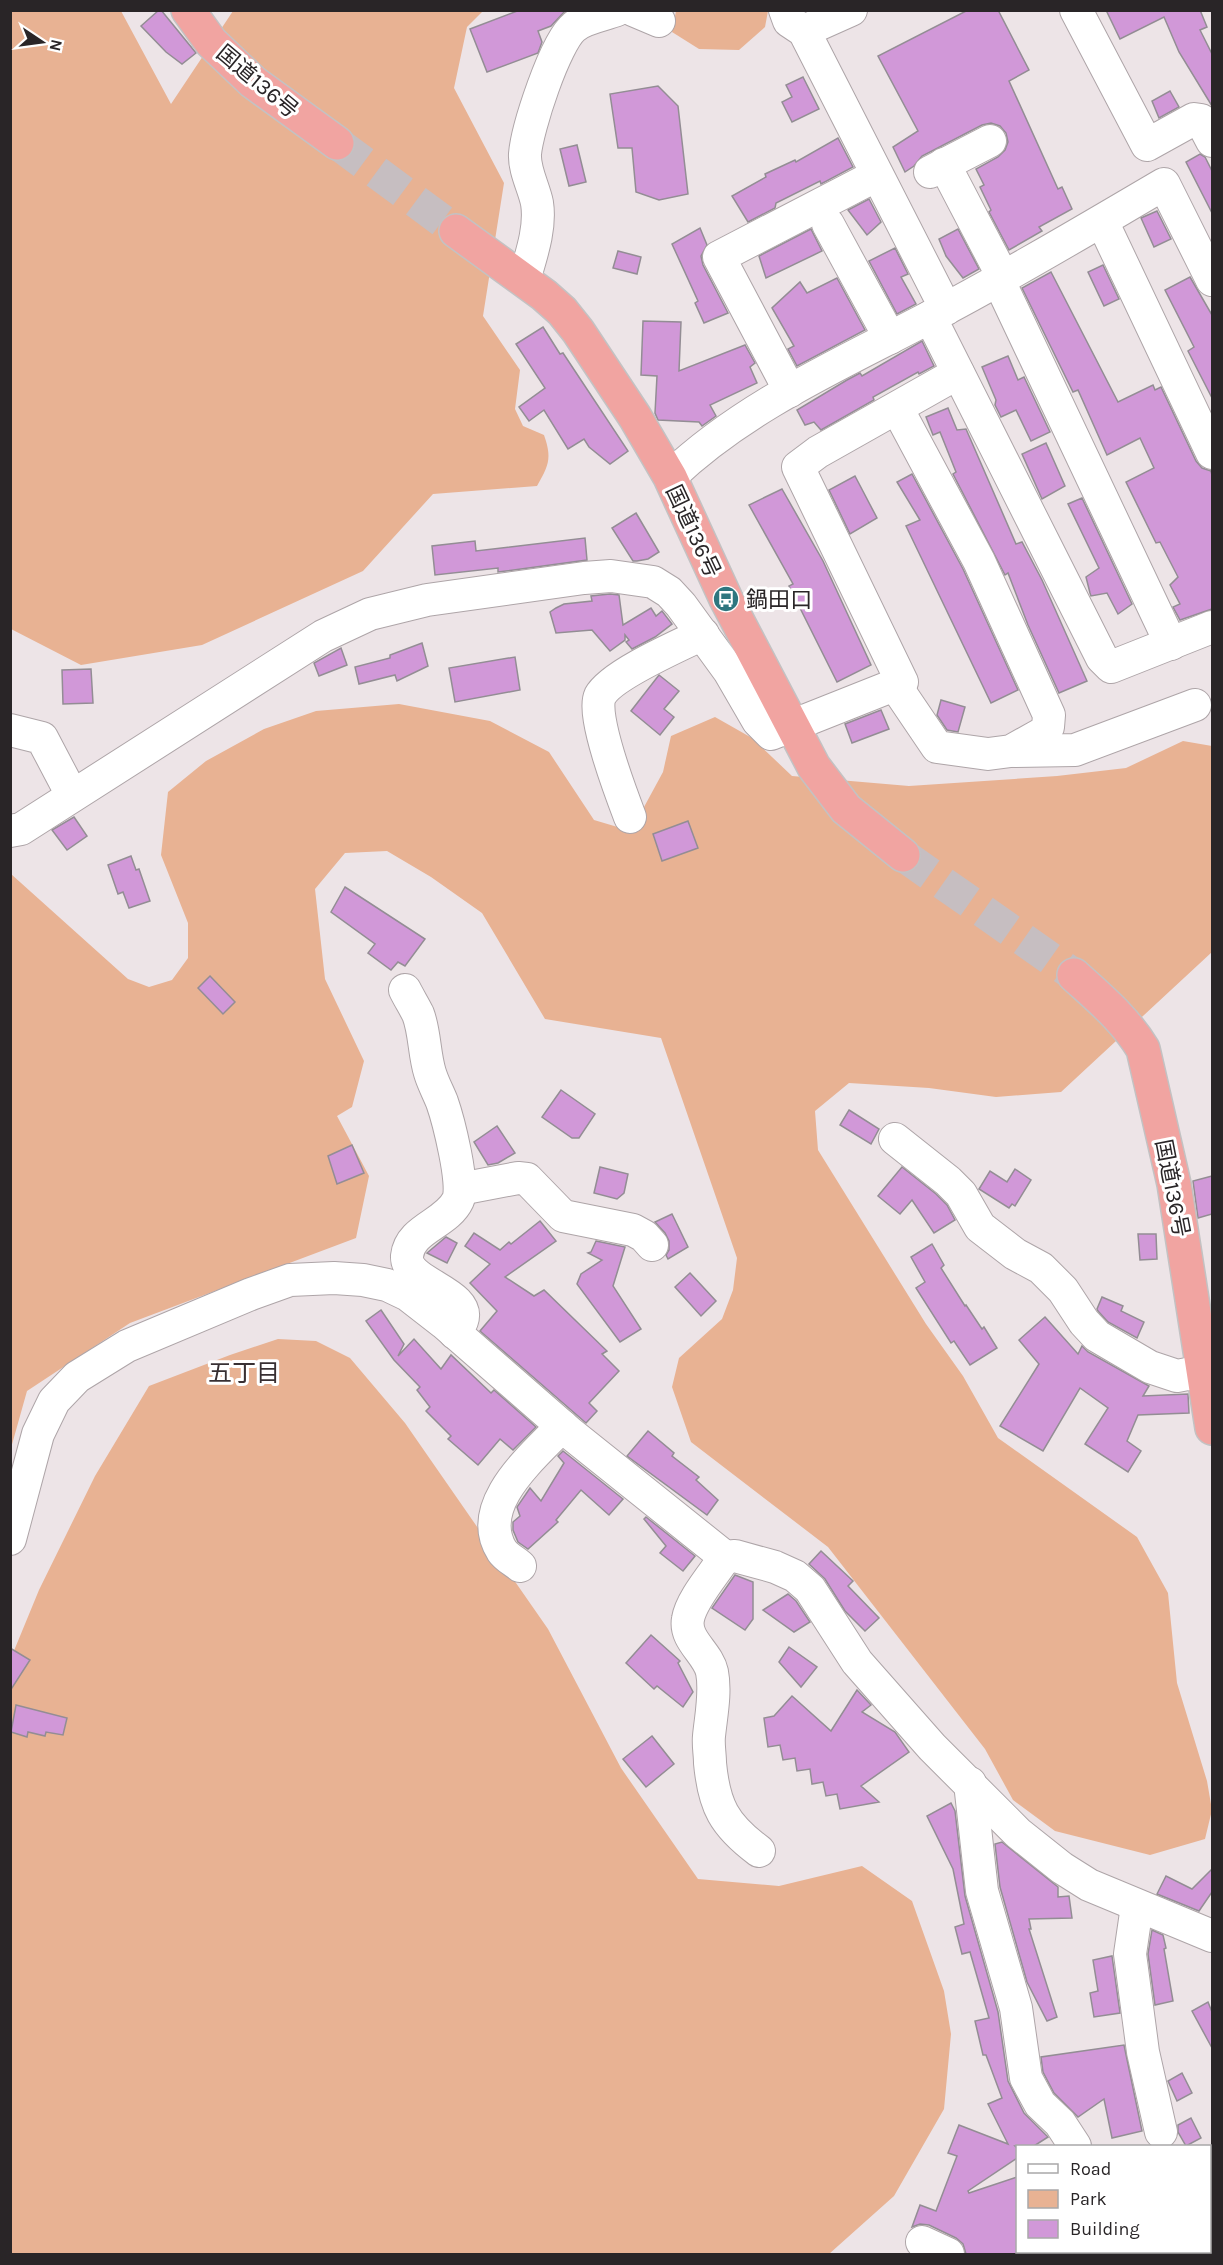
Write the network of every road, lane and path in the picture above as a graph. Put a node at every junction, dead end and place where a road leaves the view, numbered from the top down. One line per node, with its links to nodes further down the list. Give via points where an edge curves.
1 (188, 10): 8 (highway, 国道136号, via 211,42 253,82)
2 (617, 10): 14 (street, via 575,26 566,36 543,87 525,156 537,205 533,250)
3 (851, 10): 5 (street)
4 (1076, 10): 6 (street, via 1146,145 1194,119 1201,120)
5 (795, 21): 9 (street)
6 (1211, 134)
7 (990, 141): 13 (street, via 937,168)
8 (337, 143)
9 (877, 175): 16 (street); 19 (street, via 719,257)
10 (1102, 221): 13 (street); 15 (street, via 1164,184); 21 (street)
11 (828, 224): 17 (street)
12 (456, 231): 14 (highway, 国道136号)
13 (1001, 278): 16 (street); 25 (street)
14 (524, 280): 22 (highway, 国道136号, via 562,311 578,331)
15 (1212, 280)
16 (938, 313): 17 (street); 18 (street)
17 (890, 338): 19 (street)
18 (958, 373): 20 (street); 25 (street, via 1102,658 1111,667)
19 (790, 391): 22 (street, via 730,426)
20 (897, 408): 26 (street, via 798,467 902,682); 30 (street, via 979,561 1049,715 1045,732)
21 (1212, 453)
22 (670, 477): 28 (highway, 国道136号, via 726,599)
23 (1212, 627): 25 (street)
24 (703, 634): 28 (street, via 758,721 771,734); 31 (street, via 669,592 653,582 611,576 427,600 370,614 323,636); 32 (street, via 645,662 600,696 598,707 606,748)
25 (1170, 644)
26 (895, 685): 28 (street); 30 (street, via 937,747 988,754)
27 (1195, 705): 30 (street, via 1075,750)
28 (792, 725): 34 (highway, 国道136号, via 814,767 846,809)
29 (10, 730): 31 (street, via 42,738)
30 (1011, 752)
31 (72, 795): 33 (street, via 21,829)
32 (630, 817)
33 (10, 831)
34 (903, 855)
35 (1074, 975): 41 (highway, 国道136号, via 1113,1011 1143,1049 1174,1184)
36 (405, 990): 38 (street, via 418,1016 429,1072 450,1133)
37 (895, 1139): 41 (street, via 961,1194 980,1227 1041,1268 1097,1336 1150,1367 1177,1376)
38 (460, 1189): 39 (street, via 527,1179 563,1216 633,1230); 40 (street, via 453,1208 410,1242 407,1258 410,1269 454,1299 462,1309 463,1319)
39 (652, 1245)
40 (455, 1333): 42 (street); 44 (street, via 408,1295 387,1285 334,1278 290,1280 127,1346 77,1377 54,1401 38,1434)
41 (1203, 1371): 43 (highway, 国道136号)
42 (562, 1426): 45 (street); 46 (street, via 506,1487 498,1505 496,1539 503,1553)
43 (1212, 1428)
44 (10, 1539)
45 (725, 1557): 47 (street, via 775,1567 795,1576 810,1589 857,1662 932,1747); 48 (street, via 691,1608 687,1622 689,1635 712,1673 708,1740 712,1790 726,1821)
46 (520, 1566)
47 (970, 1783): 49 (street, via 1018,1833 1062,1868); 52 (street, via 982,1891 1016,2008 1026,2078 1040,2104)
48 (759, 1851)
49 (1137, 1906): 50 (street); 51 (street, via 1130,1954 1143,2052)
50 (1212, 1936)
51 (1161, 2132)
52 (1074, 2145)

